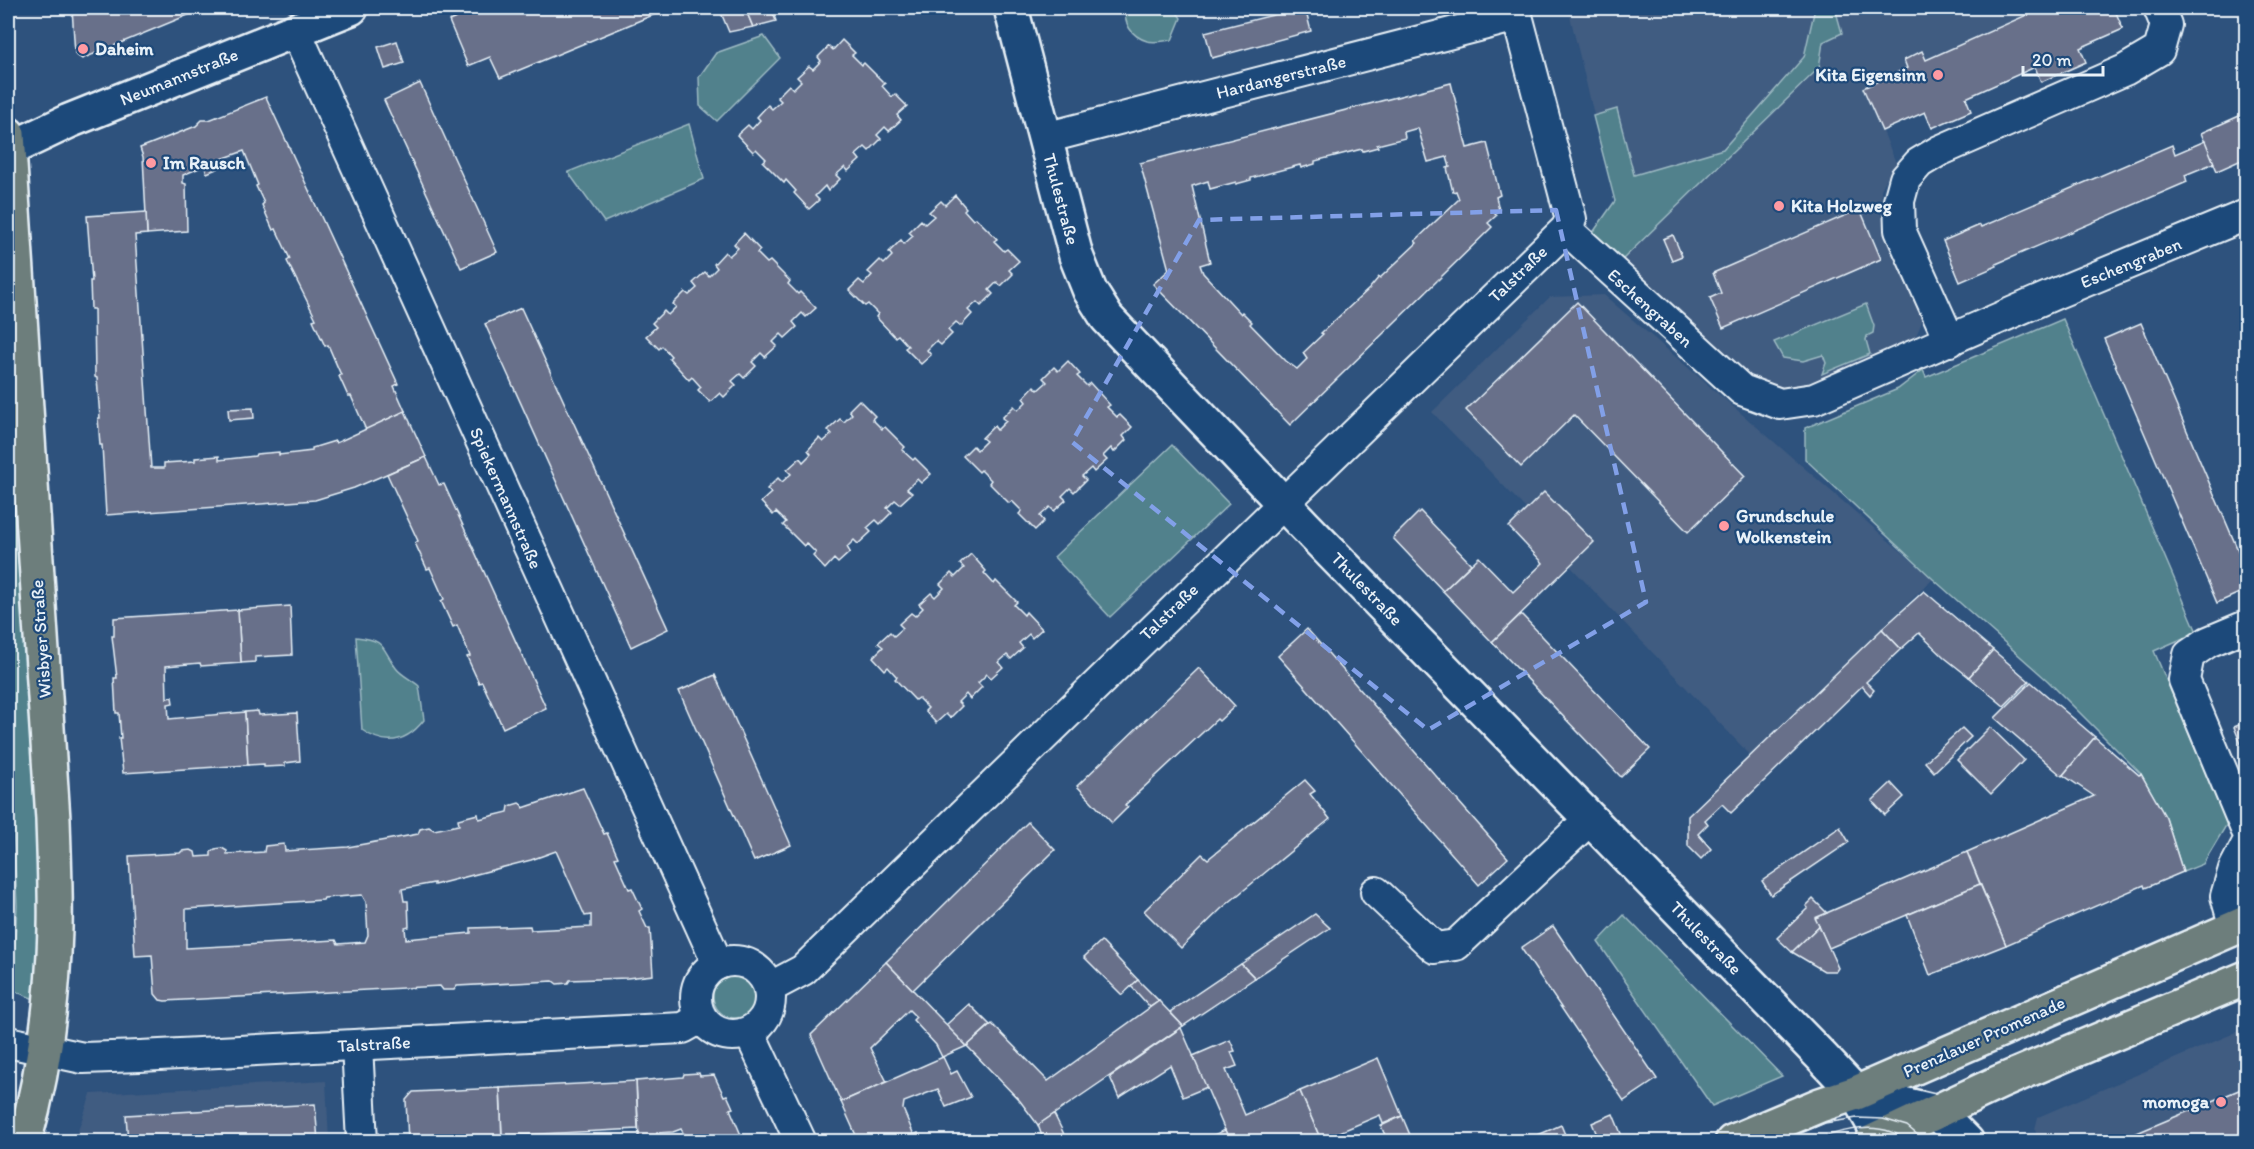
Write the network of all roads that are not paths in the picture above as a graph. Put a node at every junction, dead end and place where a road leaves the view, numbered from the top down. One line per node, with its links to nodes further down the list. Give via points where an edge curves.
1 (351, 8): 5 (street, Neumannstraße)
2 (1011, 8): 7 (street, Thulestraße)
3 (2159, 8): 11 (street, via 2166,25 2159,50 2125,69 1939,151 1919,163 1905,179 1899,201 1900,230)
4 (1516, 12): 7 (street, Hardangerstraße); 10 (street, via 1571,219)
5 (295, 30): 8 (street, Neumannstraße, via 69,121); 19 (street, Spiekermannstraße)
6 (8, 134): 8 (main road, Wisbyer Straße)
7 (1045, 138): 12 (street, Thulestraße, via 1076,256 1097,305)
8 (8, 150): 26 (main road, Wisbyer Straße, via 53,819 55,929)
9 (2247, 215): 11 (street, Eschengraben)
10 (1566, 229): 11 (street, Eschengraben, via 1742,390 1780,404 1814,399); 12 (street, Talstraße)
11 (1950, 341)
12 (1283, 502): 14 (street, Thulestraße); 21 (street, Talstraße, via 803,970)
13 (2247, 626): 15 (street, via 2208,642 2189,655 2184,680)
14 (1590, 819): 17 (street, via 1456,945 1435,948); 27 (street, Thulestraße)
15 (2247, 829)
16 (2247, 846): 18 (street, Prenzlauer Promenade, via 2234,869 2226,896)
17 (1376, 892)
18 (2241, 925): 27 (main road, Prenzlauer Promenade)
19 (718, 964): 21 (street, via 730,961 748,965); 22 (street, via 707,971 696,993)
20 (2247, 978): 28 (main road)
21 (769, 988): 23 (street, via 766,1013)
22 (701, 1018): 23 (street, via 722,1034); 25 (street, Talstraße, via 683,1028)
23 (749, 1032): 32 (street)
24 (8, 1042): 26 (street, Talstraße)
25 (357, 1045): 26 (street, Talstraße, via 83,1058); 31 (street)
26 (44, 1050): 30 (main road, Wisbyer Straße, via 37,1098)
27 (1856, 1093): 28 (street); 29 (street, Thulestraße); 33 (main road, Prenzlauer Promenade)
28 (1937, 1112): 29 (main road); 34 (street)
29 (1880, 1140)
30 (24, 1142)
31 (362, 1142)
32 (801, 1142)
33 (1732, 1142)
34 (1966, 1142)

